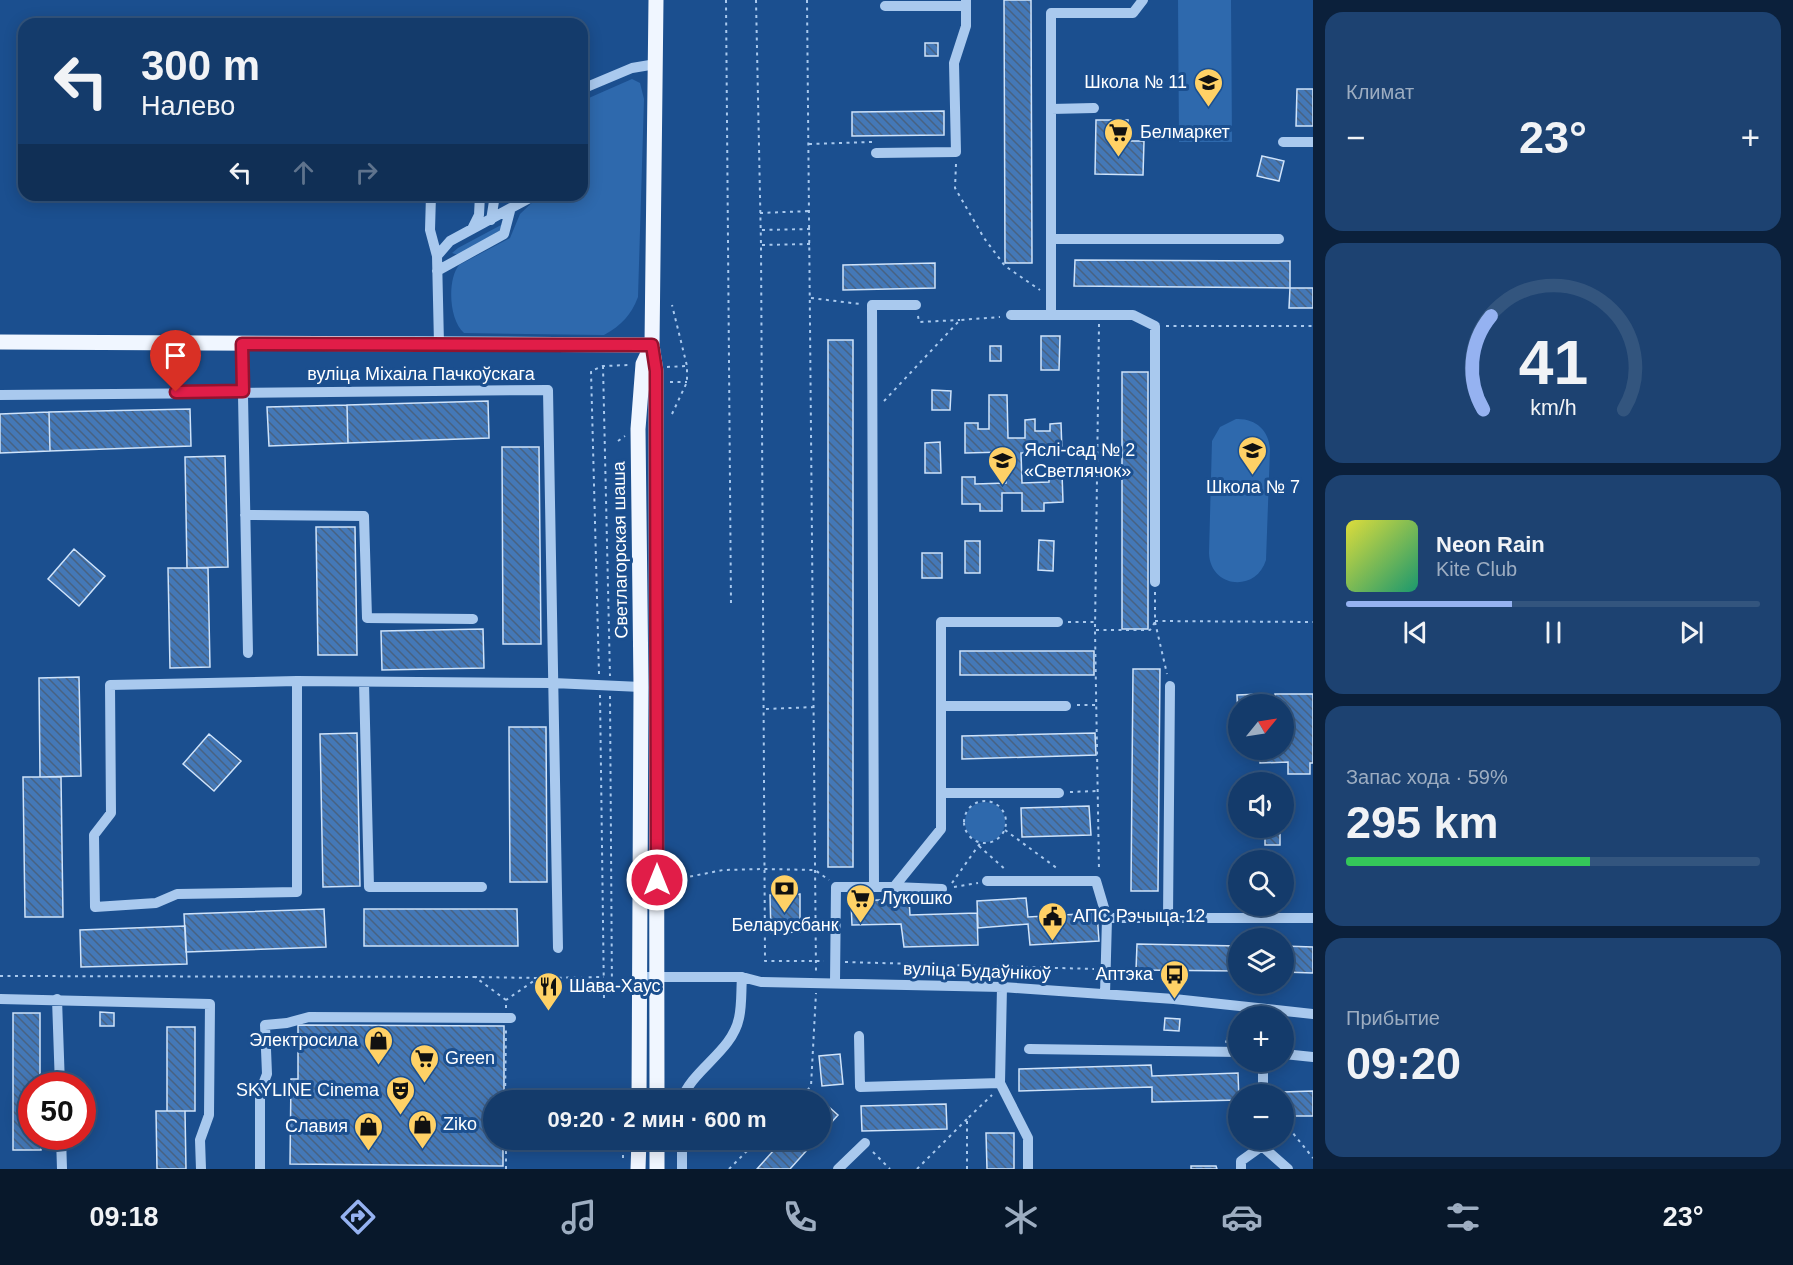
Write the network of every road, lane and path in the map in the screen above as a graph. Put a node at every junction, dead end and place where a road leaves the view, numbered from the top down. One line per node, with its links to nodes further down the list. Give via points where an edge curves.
1 (656, 0): 8 (main road, Светлагорская шаша)
2 (726, 0): 56 (path)
3 (756, 0): 22 (path)
4 (807, 0): 21 (path)
5 (1143, 0): 11 (street, via 1133,13 1050,13)
6 (966, 3): 7 (street); 14 (street, via 966,26 954,63)
7 (885, 6)
8 (656, 64): 9 (street, via 632,68); 47 (main road, Светлагорская шаша)
9 (588, 86)
10 (1094, 108): 11 (street)
11 (1051, 109): 27 (street)
12 (1283, 142): 13 (street)
13 (1313, 142)
14 (956, 152): 15 (street); 33 (path, via 955,188 984,238 1005,266)
15 (876, 153)
16 (431, 201): 31 (street, via 430,230)
17 (480, 201): 24 (street, via 479,215)
18 (494, 201): 23 (street)
19 (526, 201): 20 (street)
20 (510, 211): 23 (street); 32 (street, via 504,234)
21 (810, 211): 22 (path); 25 (path)
22 (760, 213): 26 (path)
23 (490, 220): 24 (street)
24 (472, 229): 31 (street, via 450,241)
25 (810, 229): 26 (path); 29 (path)
26 (761, 230): 30 (path)
27 (1051, 239): 28 (street); 33 (street)
28 (1279, 239)
29 (810, 244): 30 (path); 34 (path)
30 (761, 245): 73 (path)
31 (437, 256): 32 (street)
32 (436, 271): 46 (street)
33 (1051, 297): 39 (street)
34 (811, 298): 36 (path); 72 (path)
35 (672, 305): 48 (path)
36 (872, 305): 37 (street); 53 (street)
37 (916, 305): 41 (path, via 919,322)
38 (1011, 315): 39 (street); 41 (path)
39 (1051, 315): 40 (street)
40 (1099, 315): 42 (street, via 1133,315); 59 (path)
41 (960, 321): 53 (path)
42 (1155, 326): 43 (path); 55 (street)
43 (1313, 326)
44 (0, 342): 45 (main road)
45 (242, 344): 46 (main road); 50 (street)
46 (439, 344): 47 (main road)
47 (652, 345): 68 (main road, Светлагорская шаша, via 644,364 638,429); 102 (main road, via 656,383)
48 (687, 366): 49 (path); 49 (path, via 669,367 667,382)
49 (687, 382): 52 (path)
50 (243, 391): 51 (street, вуліца Міхаіла Пачкоўскага); 54 (street); 66 (street, вуліца Міхаіла Пачкоўскага, via 548,390)
51 (0, 395)
52 (672, 414)
53 (872, 414): 88 (street)
54 (245, 515): 57 (street, via 364,516 367,618); 63 (street)
55 (1155, 582): 60 (path)
56 (731, 605)
57 (473, 619)
58 (1058, 622): 59 (path); 70 (street, via 941,622)
59 (1095, 622): 62 (path)
60 (1155, 622): 61 (path); 62 (path, via 1150,630); 67 (path)
61 (1313, 622)
62 (1095, 630): 69 (path)
63 (248, 653)
64 (297, 681): 64 (street, via 110,685 111,813 94,835 95,907 156,903 177,894 297,892); 65 (street)
65 (364, 682): 66 (street); 87 (street, via 369,887)
66 (553, 683): 68 (street); 94 (street)
67 (1170, 686): 92 (street)
68 (641, 687): 101 (main road, Светлагорская шаша)
69 (1095, 705): 71 (path); 74 (path)
70 (941, 706): 71 (street); 75 (street)
71 (1066, 706)
72 (814, 707): 73 (path); 80 (path)
73 (765, 709): 79 (path)
74 (1098, 791): 76 (path); 85 (path, via 1100,873)
75 (941, 793): 76 (street); 89 (street, via 941,830)
76 (1059, 793)
77 (1005, 830): 78 (path, via 997,839); 78 (path, via 1006,817 997,804 985,800 973,804 964,826); 84 (path)
78 (980, 844): 83 (path); 90 (path, via 955,881)
79 (764, 869): 80 (path); 81 (path, via 723,870); 95 (path, via 765,961)
80 (815, 870): 86 (path); 95 (path)
81 (672, 881)
82 (987, 881): 83 (street); 90 (path)
83 (1015, 881): 84 (street)
84 (1073, 881): 85 (street)
85 (1096, 881): 91 (street)
86 (837, 886): 88 (street); 96 (street)
87 (482, 887)
88 (874, 887): 89 (street)
89 (894, 887): 90 (street)
90 (942, 889)
91 (1107, 918): 92 (street); 97 (street)
92 (1168, 918): 93 (street)
93 (1313, 918)
94 (558, 948)
95 (816, 961): 96 (path); 105 (path)
96 (835, 961): 97 (path); 106 (street)
97 (1106, 970): 108 (street)
98 (0, 976): 103 (path)
99 (742, 976): 102 (street, вуліца Будаўнікоў); 105 (street, вуліца Будаўнікоў, via 760,982); 126 (street, via 739,1020 726,1045)
100 (604, 977): 104 (path)
101 (640, 977): 102 (street, вуліца Будаўнікоў); 124 (main road, Светлагорская шаша)
102 (657, 977): 125 (main road)
103 (474, 978): 104 (path); 111 (path)
104 (538, 978): 111 (path)
105 (816, 982): 106 (street, вуліца Будаўнікоў); 127 (path, via 811,1086)
106 (835, 982): 107 (street, вуліца Будаўнікоў)
107 (1002, 987): 108 (street, вуліца Будаўнікоў); 122 (street)
108 (1105, 994): 112 (street, вуліца Будаўнікоў)
109 (0, 999): 110 (street)
110 (57, 999): 121 (street); 143 (street, via 210,1004 209,1114 200,1140)
111 (506, 1000): 115 (path)
112 (1228, 1009)
113 (1294, 1014): 114 (street, вуліца Будаўнікоў)
114 (1313, 1014)
115 (509, 1018): 123 (path); 144 (street, via 309,1017 265,1025 267,1074 260,1092)
116 (859, 1036): 122 (street, via 860,1087)
117 (1029, 1049): 118 (street)
118 (1228, 1052)
119 (1294, 1055): 120 (street)
120 (1313, 1057)
121 (60, 1072)
122 (1000, 1085): 128 (path); 154 (street, via 1028,1138)
123 (506, 1090)
124 (639, 1090)
125 (657, 1090)
126 (686, 1090)
127 (807, 1090)
128 (967, 1119): 152 (path); 153 (path)
129 (1294, 1134): 141 (path)
130 (865, 1143): 150 (street); 151 (path)
131 (61, 1150): 142 (street)
132 (506, 1150): 145 (path)
133 (623, 1150): 140 (path)
134 (639, 1150): 146 (main road)
135 (657, 1150): 147 (main road)
136 (682, 1150): 148 (street)
137 (748, 1150): 149 (path)
138 (1254, 1150): 155 (street, via 1241,1161)
139 (1269, 1150): 156 (street)
140 (623, 1158)
141 (1313, 1158)
142 (62, 1169)
143 (201, 1169)
144 (260, 1169)
145 (506, 1169)
146 (638, 1169)
147 (657, 1169)
148 (682, 1169)
149 (729, 1169)
150 (838, 1169)
151 (890, 1169)
152 (917, 1169)
153 (967, 1169)
154 (1028, 1169)
155 (1241, 1169)
156 (1288, 1169)

